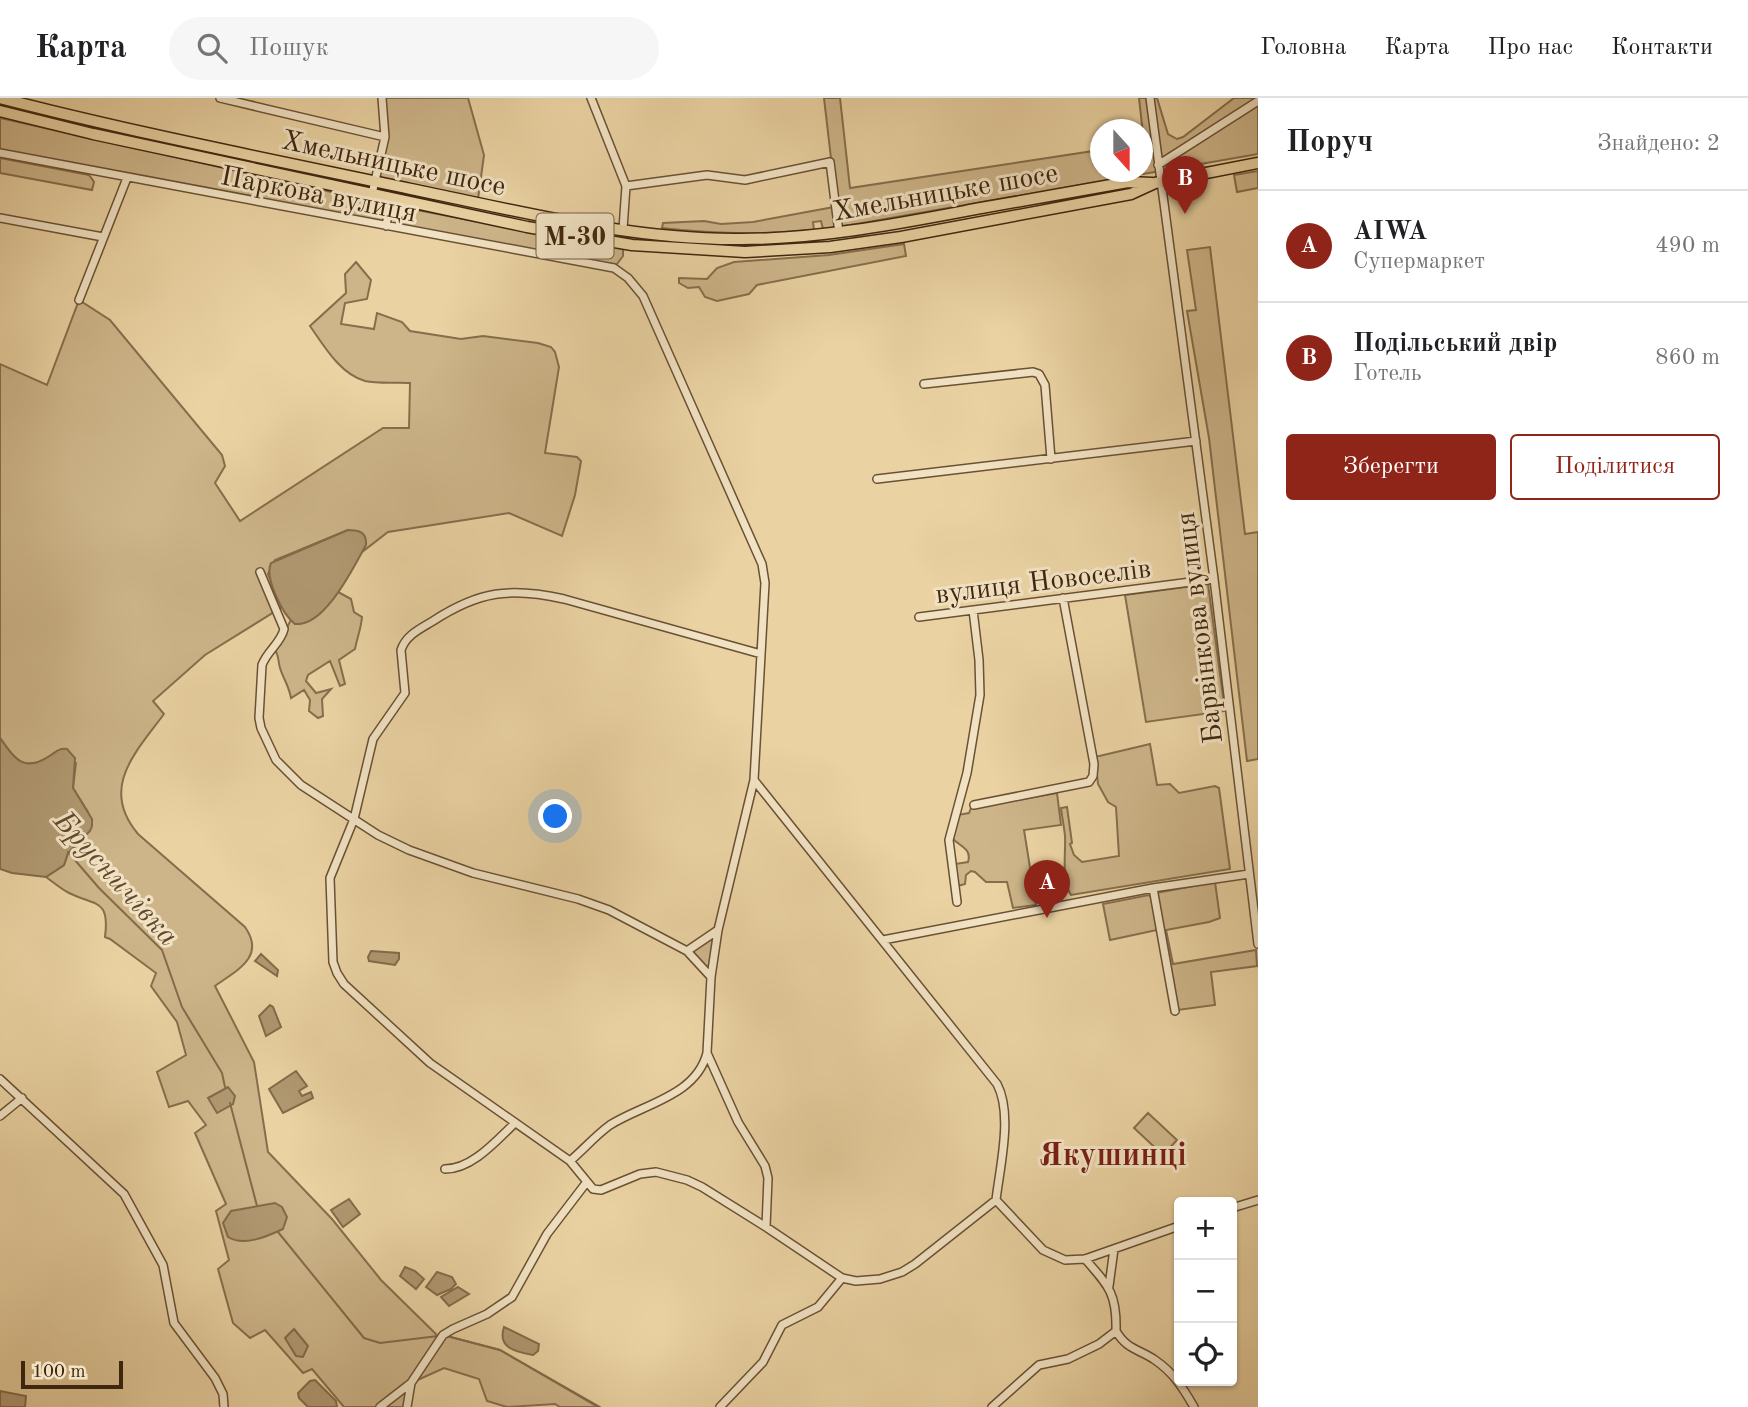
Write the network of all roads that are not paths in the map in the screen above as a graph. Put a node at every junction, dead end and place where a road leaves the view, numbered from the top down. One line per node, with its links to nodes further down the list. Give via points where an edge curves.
1 (0, 98): 13 (highway, Хмельницьке шосе / М-30)
2 (220, 98): 8 (street)
3 (382, 98): 8 (street)
4 (591, 98): 15 (street)
5 (1150, 98): 11 (street, Барвінкова вулиця)
6 (1258, 100): 11 (street)
7 (0, 111): 16 (highway, Хмельницьке шосе / М-30)
8 (385, 137): 13 (street)
9 (0, 153): 12 (street, Паркова вулиця)
10 (1258, 163): 14 (highway, М-30)
11 (1158, 165): 14 (street, Барвінкова вулиця)
12 (127, 178): 19 (street, Паркова вулиця); 22 (street)
13 (375, 181): 16 (street); 20 (highway, Хмельницьке шосе / М-30)
14 (1158, 183): 21 (highway, Хмельницьке шосе / М-30, via 1128,182); 23 (highway, Хмельницьке шосе / М-30, via 1131,194 830,247 732,252); 26 (street, Барвінкова вулиця)
15 (626, 186): 20 (street); 21 (street, via 707,175 745,180 830,162)
16 (372, 194): 17 (highway, Хмельницьке шосе / М-30)
17 (391, 198): 19 (street); 23 (highway, Хмельницьке шосе / М-30)
18 (0, 218): 22 (street)
19 (386, 226): 34 (street, Паркова вулиця, via 614,268 628,278 643,296 762,564)
20 (623, 229): 21 (highway, Хмельницьке шосе / М-30, via 720,239); 23 (highway)
21 (839, 233)
22 (103, 237): 24 (street)
23 (621, 243)
24 (79, 300)
25 (924, 384): 27 (street, via 1039,374 1045,385)
26 (1196, 441): 27 (street); 30 (street, Барвінкова вулиця)
27 (1051, 458): 28 (street)
28 (877, 478)
29 (260, 572): 37 (street, via 284,629 262,665 259,718 264,737 289,775)
30 (1214, 579): 31 (street, вулиця Новоселів); 38 (street, Барвінкова вулиця)
31 (1063, 598): 32 (street, вулиця Новоселів); 36 (street, via 1093,776 1089,782)
32 (973, 610): 33 (street, вулиця Новоселів); 40 (street, via 980,695 967,773 949,840)
33 (919, 617)
34 (761, 654): 35 (street); 37 (street, via 546,595 492,594 466,602 412,635 403,646 405,692 373,739)
35 (754, 780): 41 (street); 42 (street)
36 (974, 804)
37 (354, 818): 44 (street, via 386,839 449,865 609,910); 51 (street, via 330,878 337,973 430,1063)
38 (1249, 874): 39 (street); 43 (street, Барвінкова вулиця)
39 (1153, 888): 42 (street); 46 (street)
40 (957, 902)
41 (718, 930): 44 (street); 45 (street)
42 (883, 940): 55 (street, via 1001,1091 1005,1113)
43 (1258, 944)
44 (687, 951): 45 (street)
45 (711, 977): 47 (street)
46 (1175, 1011)
47 (708, 1053): 52 (street, via 702,1069 675,1093 609,1126); 58 (street, via 738,1122 765,1166)
48 (0, 1079): 49 (street)
49 (23, 1098): 50 (street); 66 (street, via 124,1194 163,1265 174,1323 215,1378)
50 (0, 1116)
51 (514, 1124): 52 (street); 53 (street, via 457,1169)
52 (570, 1161): 54 (street)
53 (445, 1169)
54 (586, 1183): 58 (street, via 601,1190 656,1172 695,1184); 65 (street, via 547,1234 512,1297 443,1335)
55 (996, 1199): 61 (street, via 1050,1254 1065,1260); 62 (street, via 902,1272 872,1280)
56 (1258, 1200): 57 (street)
57 (1237, 1206)
58 (766, 1227): 62 (street)
59 (1174, 1228): 60 (street)
60 (1114, 1249): 61 (street); 63 (street)
61 (1085, 1259): 63 (street)
62 (842, 1278): 69 (street, via 818,1307 782,1325 763,1362)
63 (1109, 1286): 64 (street, via 1116,1306)
64 (1116, 1331): 70 (street, via 1068,1359 1039,1365); 71 (street, via 1127,1346 1173,1374)
65 (411, 1382): 67 (street); 68 (street)
66 (224, 1407)
67 (380, 1407)
68 (407, 1407)
69 (720, 1407)
70 (992, 1407)
71 (1194, 1407)

